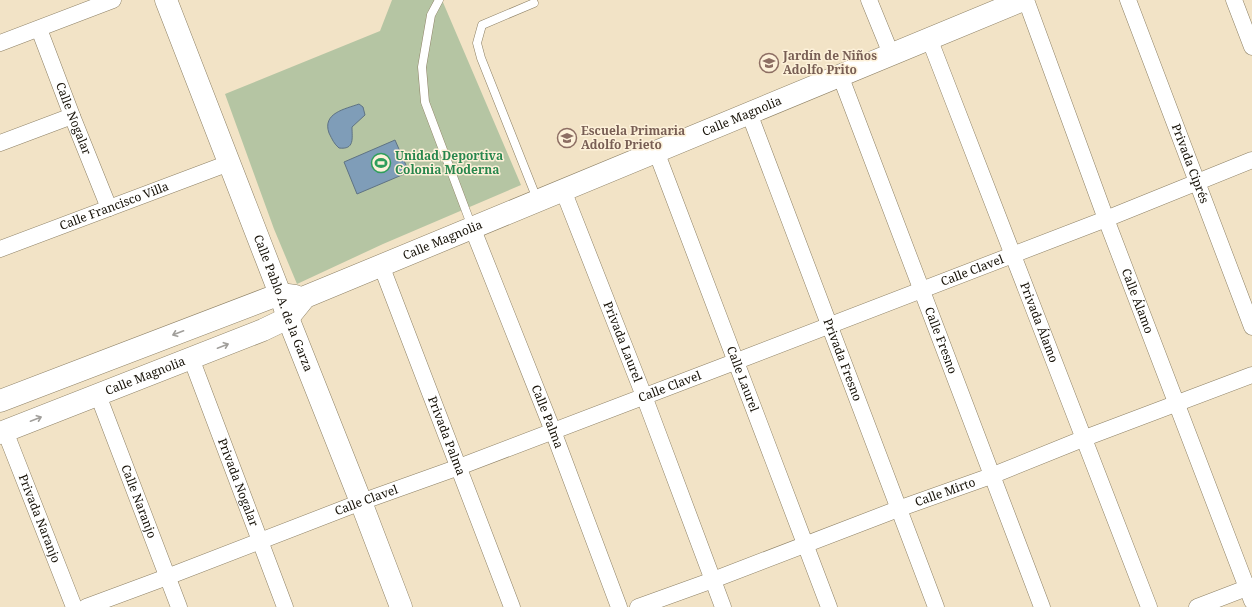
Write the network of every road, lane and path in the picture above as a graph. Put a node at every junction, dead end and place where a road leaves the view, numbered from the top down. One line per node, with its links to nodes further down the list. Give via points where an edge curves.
1 (112, 0): 10 (street)
2 (166, 0): 21 (street, Calle Pablo A. de la Garza)
3 (439, 0): 27 (lane, via 431,15 422,67 424,102)
4 (869, 0): 14 (street)
5 (1025, 0): 11 (street, Calle Magnolia); 26 (street, Calle Álamo)
6 (1128, 0): 22 (street, Privada Ciprés)
7 (1234, 0): 9 (street)
8 (534, 3): 24 (lane, via 482,25 477,43)
9 (1247, 19): 13 (street)
10 (38, 29): 12 (street); 17 (street, Calle Nogalar)
11 (929, 38): 14 (street, Calle Magnolia); 29 (street, Privada Álamo)
12 (0, 44)
13 (1252, 47)
14 (891, 54): 15 (street, Calle Magnolia)
15 (840, 75): 16 (street, Calle Magnolia); 31 (street, Calle Fresno)
16 (749, 113): 19 (street, Calle Magnolia); 35 (street, Privada Fresno)
17 (72, 116): 18 (street); 25 (street, Calle Nogalar)
18 (0, 143)
19 (656, 151): 23 (street, Calle Magnolia); 38 (street, Calle Laurel)
20 (1252, 160): 22 (street, Calle Clavel)
21 (229, 163): 25 (street, Calle Francisco Villa); 32 (street, Calle Pablo A. de la Garza)
22 (1197, 183): 26 (street, Calle Clavel); 36 (street, Privada Ciprés)
23 (563, 190): 24 (street, Calle Magnolia); 41 (street, Privada Laurel)
24 (538, 200): 27 (street, Calle Magnolia)
25 (109, 208): 28 (street, Calle Francisco Villa)
26 (1106, 218): 29 (street, Calle Clavel); 43 (street, Calle Álamo)
27 (472, 227): 30 (street, Calle Magnolia); 44 (street, Calle Palma)
28 (0, 249)
29 (1014, 254): 31 (street, Calle Clavel); 46 (street, Privada Álamo)
30 (381, 265): 33 (street, Calle Magnolia); 47 (street, Privada Palma)
31 (921, 290): 35 (street, Calle Clavel); 48 (street, Calle Fresno)
32 (280, 294): 33 (street, Calle Magnolia); 34 (street, Calle Pablo A. de la Garza); 42 (street, Calle Magnolia, one-way to 42)
33 (305, 297): 34 (street, Calle Magnolia)
34 (288, 318): 37 (street, Calle Magnolia, one-way to 34); 49 (street, Calle Pablo A. de la Garza)
35 (828, 326): 38 (street, Calle Clavel); 50 (street, Privada Fresno)
36 (1252, 327)
37 (191, 358): 40 (street, Calle Magnolia); 51 (street, Privada Nogalar)
38 (737, 361): 41 (street, Calle Clavel); 52 (street, Calle Laurel)
39 (1252, 375): 43 (street, Calle Mirto)
40 (98, 395): 45 (street, Calle Magnolia, one-way to 40); 53 (street, Calle Naranjo)
41 (644, 396): 44 (street, Calle Clavel); 54 (street, Privada Laurel)
42 (0, 402)
43 (1177, 404): 46 (street, Calle Mirto); 55 (street, Calle Álamo)
44 (553, 431): 47 (street, Calle Clavel); 62 (street, Calle Palma)
45 (2, 432): 56 (street, Privada Naranjo)
46 (1085, 438): 48 (street, Calle Mirto); 68 (street, Privada Álamo)
47 (459, 467): 49 (street, Calle Clavel); 61 (street, Privada Palma)
48 (991, 476): 50 (street, Calle Mirto); 67 (street, Calle Fresno)
49 (361, 502): 51 (street, Calle Clavel); 60 (street, Calle Pablo A. de la Garza)
50 (898, 509): 52 (street, Calle Mirto); 66 (street, Privada Fresno)
51 (260, 542): 53 (street, Calle Clavel); 59 (street, Privada Nogalar)
52 (806, 545): 54 (street, Calle Mirto); 65 (street, Calle Laurel)
53 (167, 577): 57 (street, Calle Clavel); 58 (street, Calle Naranjo)
54 (713, 580): 63 (street, Calle Mirto); 64 (street, Privada Laurel)
55 (1250, 592): 69 (street)
56 (74, 607)
57 (86, 607)
58 (178, 607)
59 (285, 607)
60 (401, 607)
61 (512, 607)
62 (619, 607)
63 (638, 607)
64 (723, 607)
65 (830, 607)
66 (936, 607)
67 (1042, 607)
68 (1149, 607)
69 (1197, 607)

